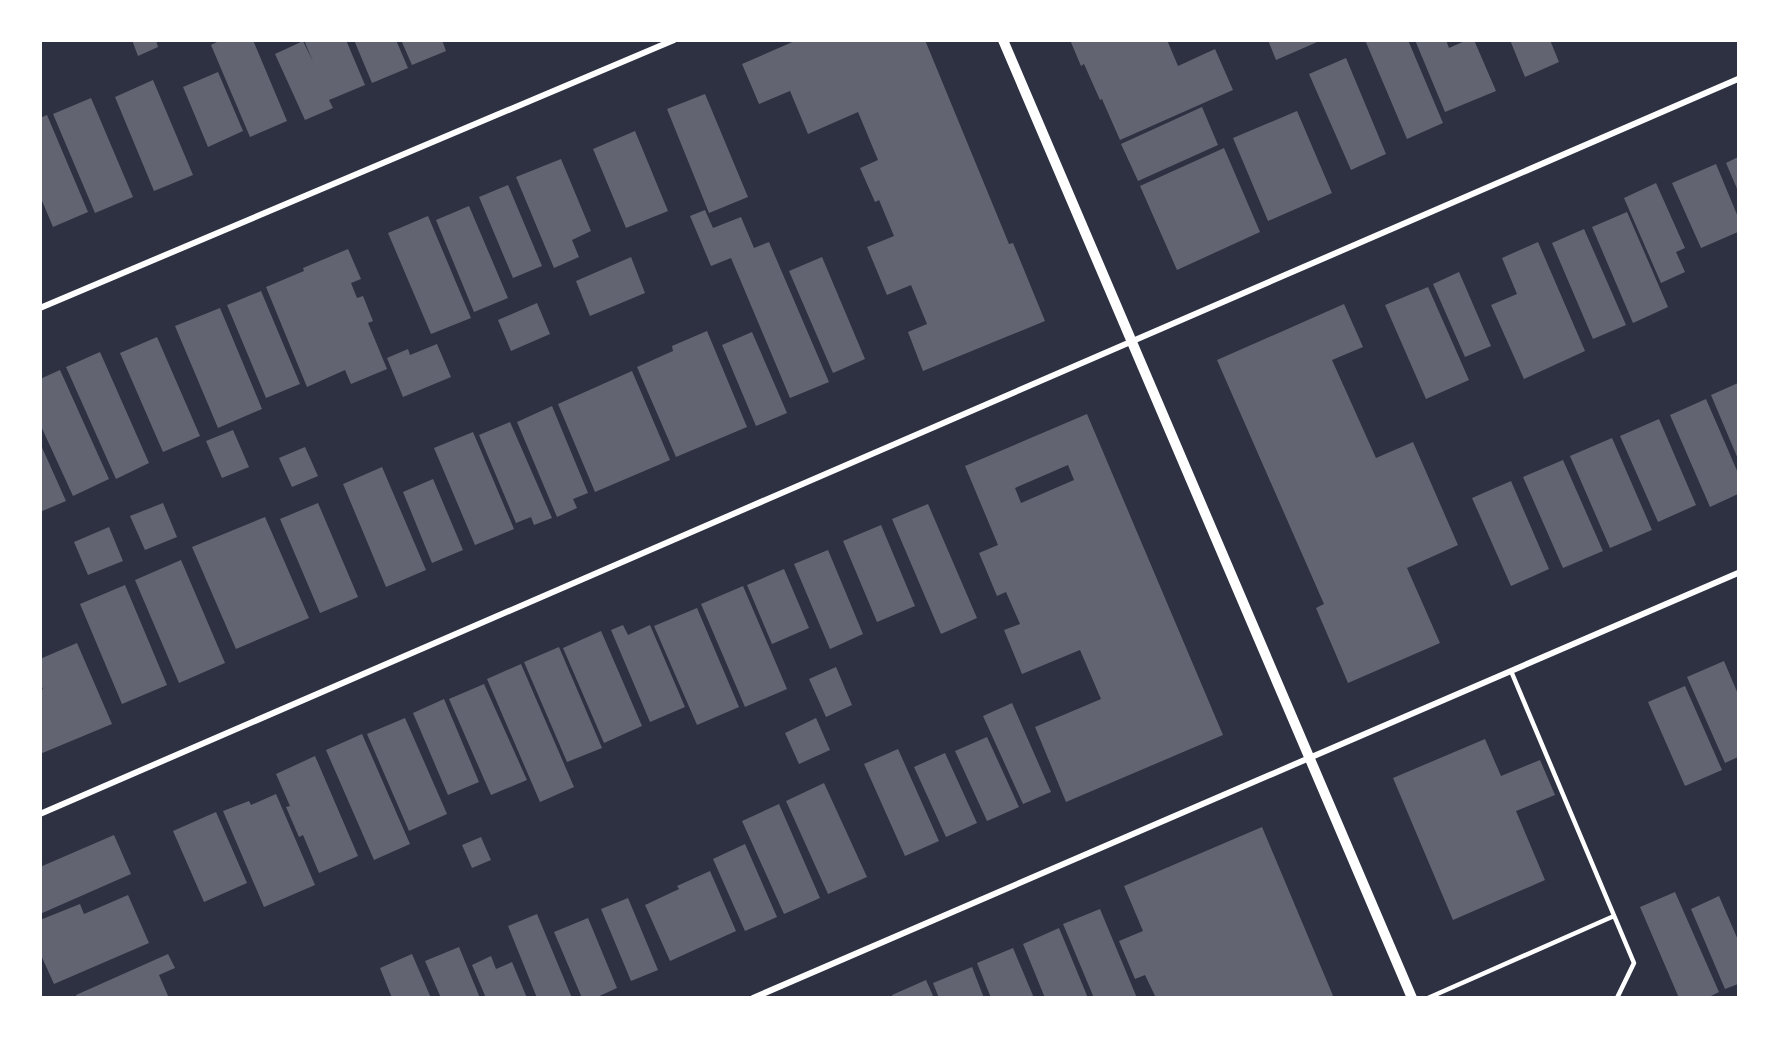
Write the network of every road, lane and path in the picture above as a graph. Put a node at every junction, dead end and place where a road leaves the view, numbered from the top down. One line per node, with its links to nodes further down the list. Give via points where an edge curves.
1 (674, 40): 4 (street)
2 (1003, 40): 5 (street)
3 (1738, 79): 5 (street)
4 (40, 308)
5 (1132, 342): 8 (street); 9 (street)
6 (1738, 573): 7 (street)
7 (1511, 671): 8 (street); 10 (lane)
8 (1310, 758): 11 (street); 12 (street)
9 (40, 814)
10 (1614, 916): 13 (lane); 14 (lane, via 1634,963)
11 (753, 998)
12 (1412, 998)
13 (1428, 998)
14 (1617, 998)

